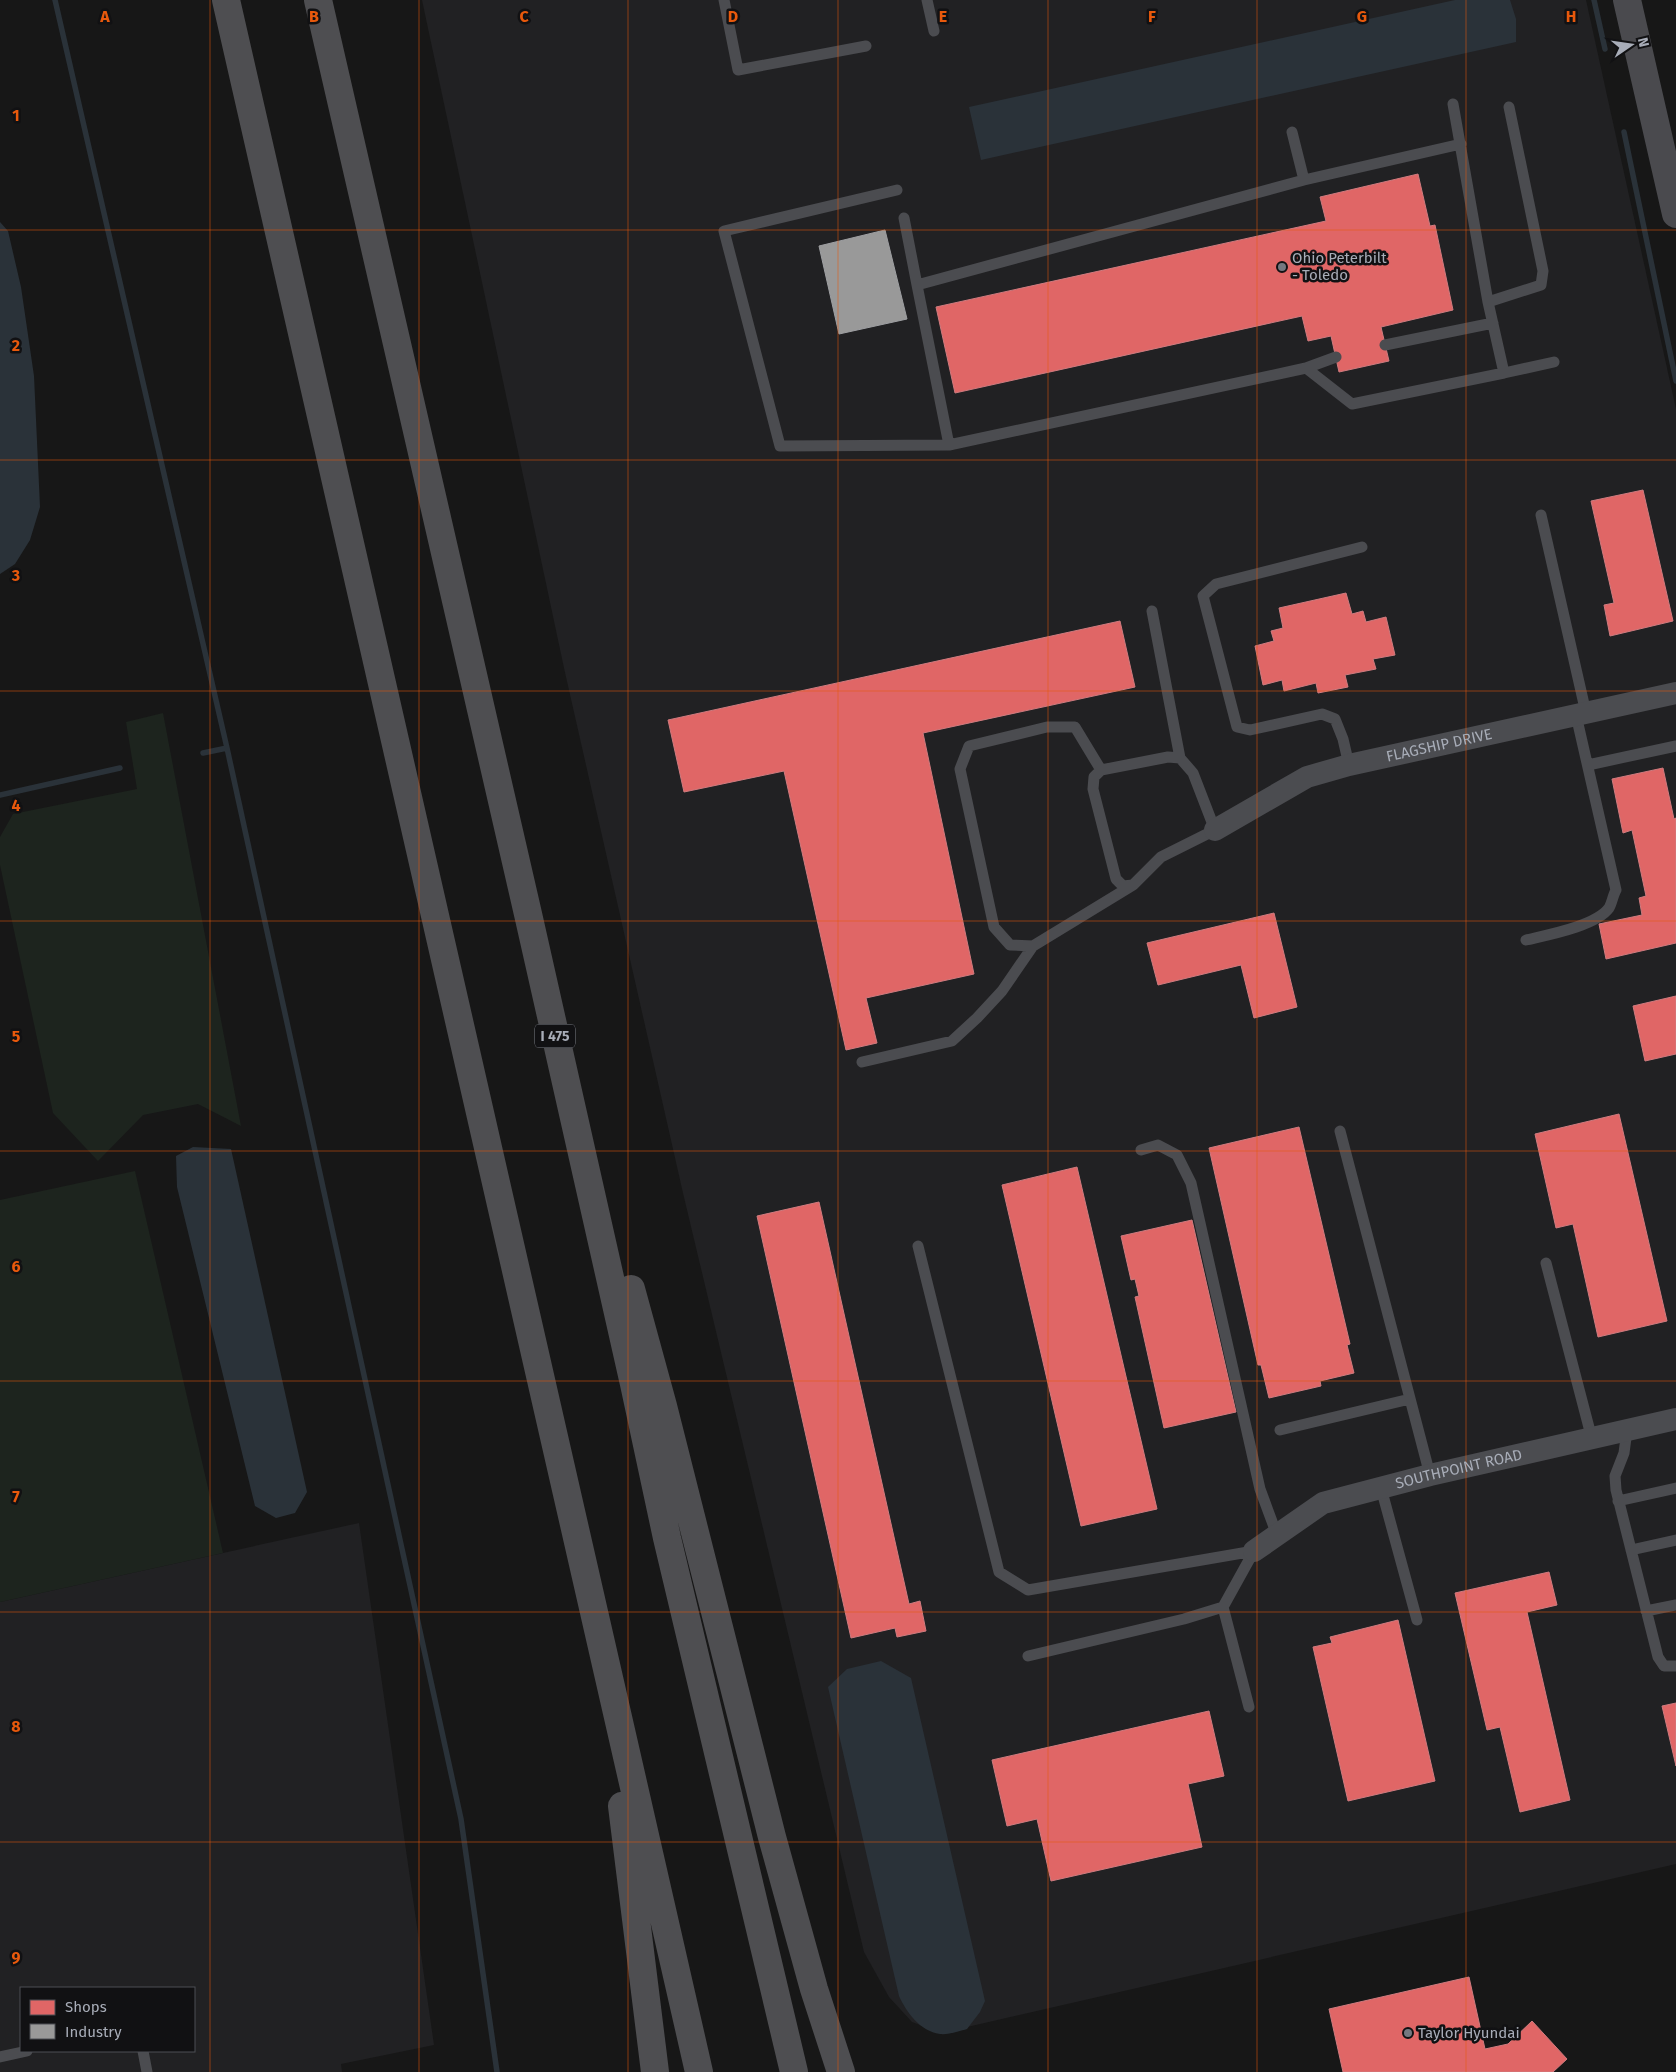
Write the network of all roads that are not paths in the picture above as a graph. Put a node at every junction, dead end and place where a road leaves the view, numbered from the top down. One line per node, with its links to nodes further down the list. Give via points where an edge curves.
1 (226, 0): 55 (highway)
2 (318, 0): 37 (highway, I 475)
3 (724, 0): 7 (lane, via 738,70)
4 (927, 0): 6 (lane)
5 (1627, 0): 14 (street)
6 (934, 31)
7 (866, 46)
8 (1453, 104): 11 (lane)
9 (1509, 107): 17 (lane, via 1544,271 1541,285)
10 (1292, 132): 12 (lane)
11 (1461, 144): 12 (lane); 17 (lane)
12 (1304, 180): 16 (lane)
13 (898, 190): 24 (lane, via 724,231 780,446)
14 (1676, 214)
15 (904, 218): 16 (lane)
16 (917, 286): 24 (lane)
17 (1488, 302): 18 (lane)
18 (1493, 323): 19 (lane); 23 (lane)
19 (1385, 345)
20 (1336, 357): 22 (lane)
21 (1554, 362): 23 (lane)
22 (1306, 368): 23 (lane, via 1352,404); 24 (lane)
23 (1504, 373)
24 (949, 445)
25 (1541, 515): 29 (lane)
26 (1362, 547): 32 (lane, via 1216,584 1204,596 1237,727 1250,730 1322,714 1335,719)
27 (1152, 611): 31 (lane)
28 (1676, 693): 29 (street, FLAGSHIP DRIVE)
29 (1581, 714): 32 (street, FLAGSHIP DRIVE); 33 (lane)
30 (1676, 746): 33 (lane)
31 (1180, 758): 34 (lane, via 1168,757); 35 (lane, via 1193,773)
32 (1349, 765): 35 (street, FLAGSHIP DRIVE, via 1307,777)
33 (1588, 765): 38 (lane, via 1616,890 1608,909 1592,920)
34 (1101, 770): 36 (lane, via 1094,777 1093,789 1116,879 1123,886); 39 (lane, via 1075,728 1047,727 969,746 960,769 994,927 1010,945)
35 (1215, 830): 36 (lane, via 1161,856)
36 (1133, 885): 39 (lane)
37 (528, 914): 72 (highway, I 475, via 667,1538); 73 (highway, via 663,1406 772,1837 814,1989)
38 (1526, 940)
39 (1033, 946): 40 (lane, via 1002,990 952,1041)
40 (862, 1062)
41 (1340, 1131): 45 (lane)
42 (1140, 1150): 54 (lane, via 1158,1145 1177,1155 1191,1183 1260,1488)
43 (918, 1246): 58 (lane, via 999,1572 1028,1590)
44 (1546, 1263): 49 (lane)
45 (1410, 1400): 47 (lane); 50 (lane)
46 (1676, 1419): 48 (street, SOUTHPOINT ROAD)
47 (1280, 1430)
48 (1627, 1430): 49 (street, SOUTHPOINT ROAD); 53 (lane, via 1624,1453 1615,1476)
49 (1592, 1439): 50 (street, SOUTHPOINT ROAD)
50 (1430, 1475): 51 (street, SOUTHPOINT ROAD)
51 (1381, 1488): 54 (street, SOUTHPOINT ROAD, via 1323,1503); 62 (lane)
52 (1676, 1488): 53 (lane)
53 (1618, 1500): 57 (lane)
54 (1277, 1535): 58 (street, SOUTHPOINT ROAD)
55 (577, 1538): 70 (highway, via 627,1838); 71 (highway)
56 (1676, 1540): 57 (lane)
57 (1631, 1550): 61 (lane)
58 (1254, 1551): 60 (lane)
59 (1676, 1605): 61 (lane)
60 (1223, 1606): 63 (lane, via 1184,1619); 65 (lane)
61 (1646, 1611): 64 (lane, via 1658,1657 1664,1666)
62 (1417, 1620)
63 (1028, 1656)
64 (1676, 1666)
65 (1249, 1707)
66 (23, 2052): 68 (lane)
67 (143, 2052): 69 (lane)
68 (0, 2058)
69 (147, 2072)
70 (655, 2072)
71 (700, 2072)
72 (794, 2072)
73 (841, 2072)

